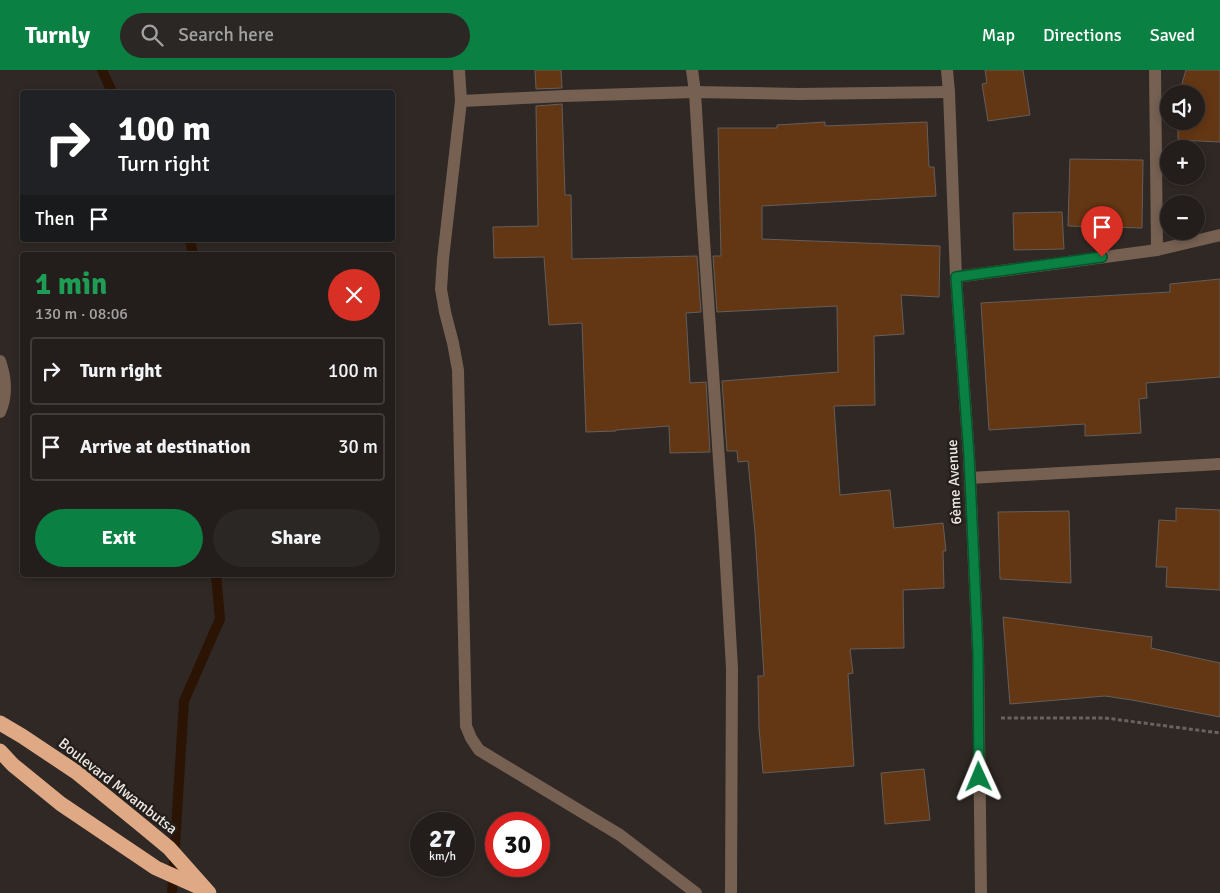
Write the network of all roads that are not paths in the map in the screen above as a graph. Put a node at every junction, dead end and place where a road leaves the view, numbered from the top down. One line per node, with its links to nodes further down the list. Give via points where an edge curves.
1 (459, 70): 7 (street)
2 (692, 70): 5 (street)
3 (947, 70): 6 (street, 6ème Avenue)
4 (1155, 70): 9 (street)
5 (695, 92): 6 (street); 7 (street); 19 (street, via 732,668)
6 (949, 92): 10 (street, 6ème Avenue)
7 (461, 101): 18 (street, via 441,289 458,370 466,726 479,750 620,835)
8 (1220, 235): 9 (street)
9 (1157, 250): 10 (street)
10 (956, 277): 14 (street, 6ème Avenue)
11 (0, 361): 12 (street, via 5,384)
12 (0, 412)
13 (1220, 464): 14 (street)
14 (970, 478): 20 (street, 6ème Avenue, via 978,652)
15 (0, 723): 17 (highway, Boulevard Mwambutsa, via 76,772 169,848)
16 (0, 750): 17 (highway, Boulevard Mwambutsa, via 13,765 69,809 156,868)
17 (207, 891)
18 (696, 893)
19 (731, 893)
20 (981, 893)

